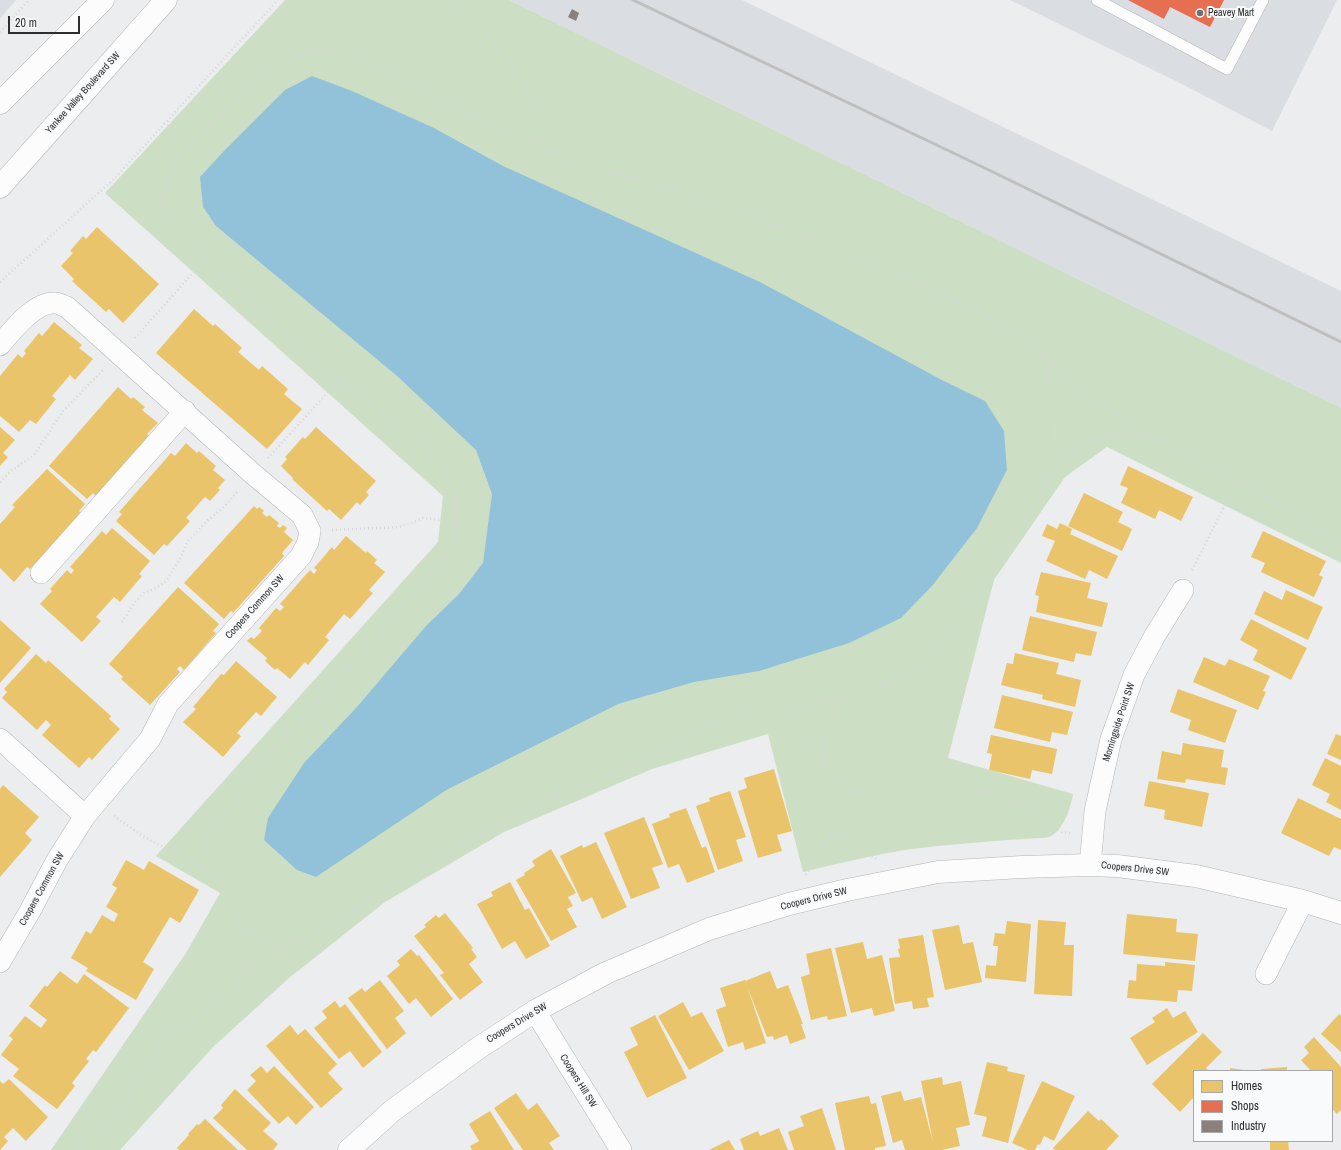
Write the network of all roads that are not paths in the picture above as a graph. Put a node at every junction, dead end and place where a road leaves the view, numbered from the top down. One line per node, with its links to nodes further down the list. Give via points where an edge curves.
1 (103, 0): 5 (street)
2 (166, 0): 6 (street, Yankee Valley Boulevard SW)
3 (1096, 0): 4 (lane, via 1227,69)
4 (1263, 0)
5 (0, 103)
6 (0, 187)
7 (0, 345): 8 (street, via 24,318 39,307 54,303 67,307)
8 (185, 411): 9 (street); 12 (street, Coopers Common SW, via 302,515 310,531 308,542 301,556 168,704 150,738)
9 (41, 573)
10 (1183, 590): 13 (street, Morningside Point SW, via 1134,675 1112,739 1095,811)
11 (0, 739): 12 (street)
12 (90, 809): 16 (street, Coopers Common SW, via 57,860)
13 (1090, 865): 14 (street, Coopers Drive SW, via 1196,876); 18 (street, Coopers Drive SW, via 938,872 789,904 709,929 606,973)
14 (1304, 901): 15 (street, Coopers Drive SW); 17 (street)
15 (1341, 913)
16 (0, 962)
17 (1266, 974)
18 (536, 1011): 19 (street, Coopers Drive SW, via 476,1048 398,1106); 20 (street, Coopers Hill SW)
19 (349, 1150)
20 (621, 1150)

